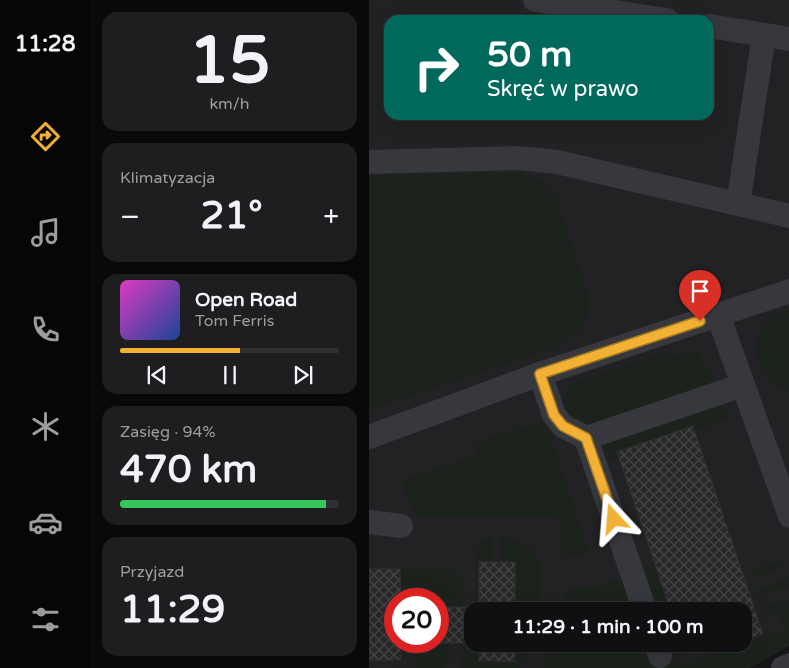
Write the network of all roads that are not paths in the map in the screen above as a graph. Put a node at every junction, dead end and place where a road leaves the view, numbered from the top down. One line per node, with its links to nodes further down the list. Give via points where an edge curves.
1 (535, 0): 2 (street)
2 (634, 15)
3 (714, 27): 4 (street)
4 (764, 35): 5 (street); 7 (street)
5 (789, 39)
6 (369, 162): 7 (street, via 517,158 557,162)
7 (738, 204): 8 (street)
8 (789, 216)
9 (789, 291): 10 (street)
10 (718, 315): 11 (street); 12 (street)
11 (540, 374): 13 (street); 14 (street, via 554,415 563,426)
12 (743, 385): 14 (street); 15 (street)
13 (369, 437)
14 (586, 438): 18 (street)
15 (789, 516)
16 (369, 522): 17 (street)
17 (401, 526)
18 (642, 602)
19 (789, 664): 20 (street)
20 (783, 668)

